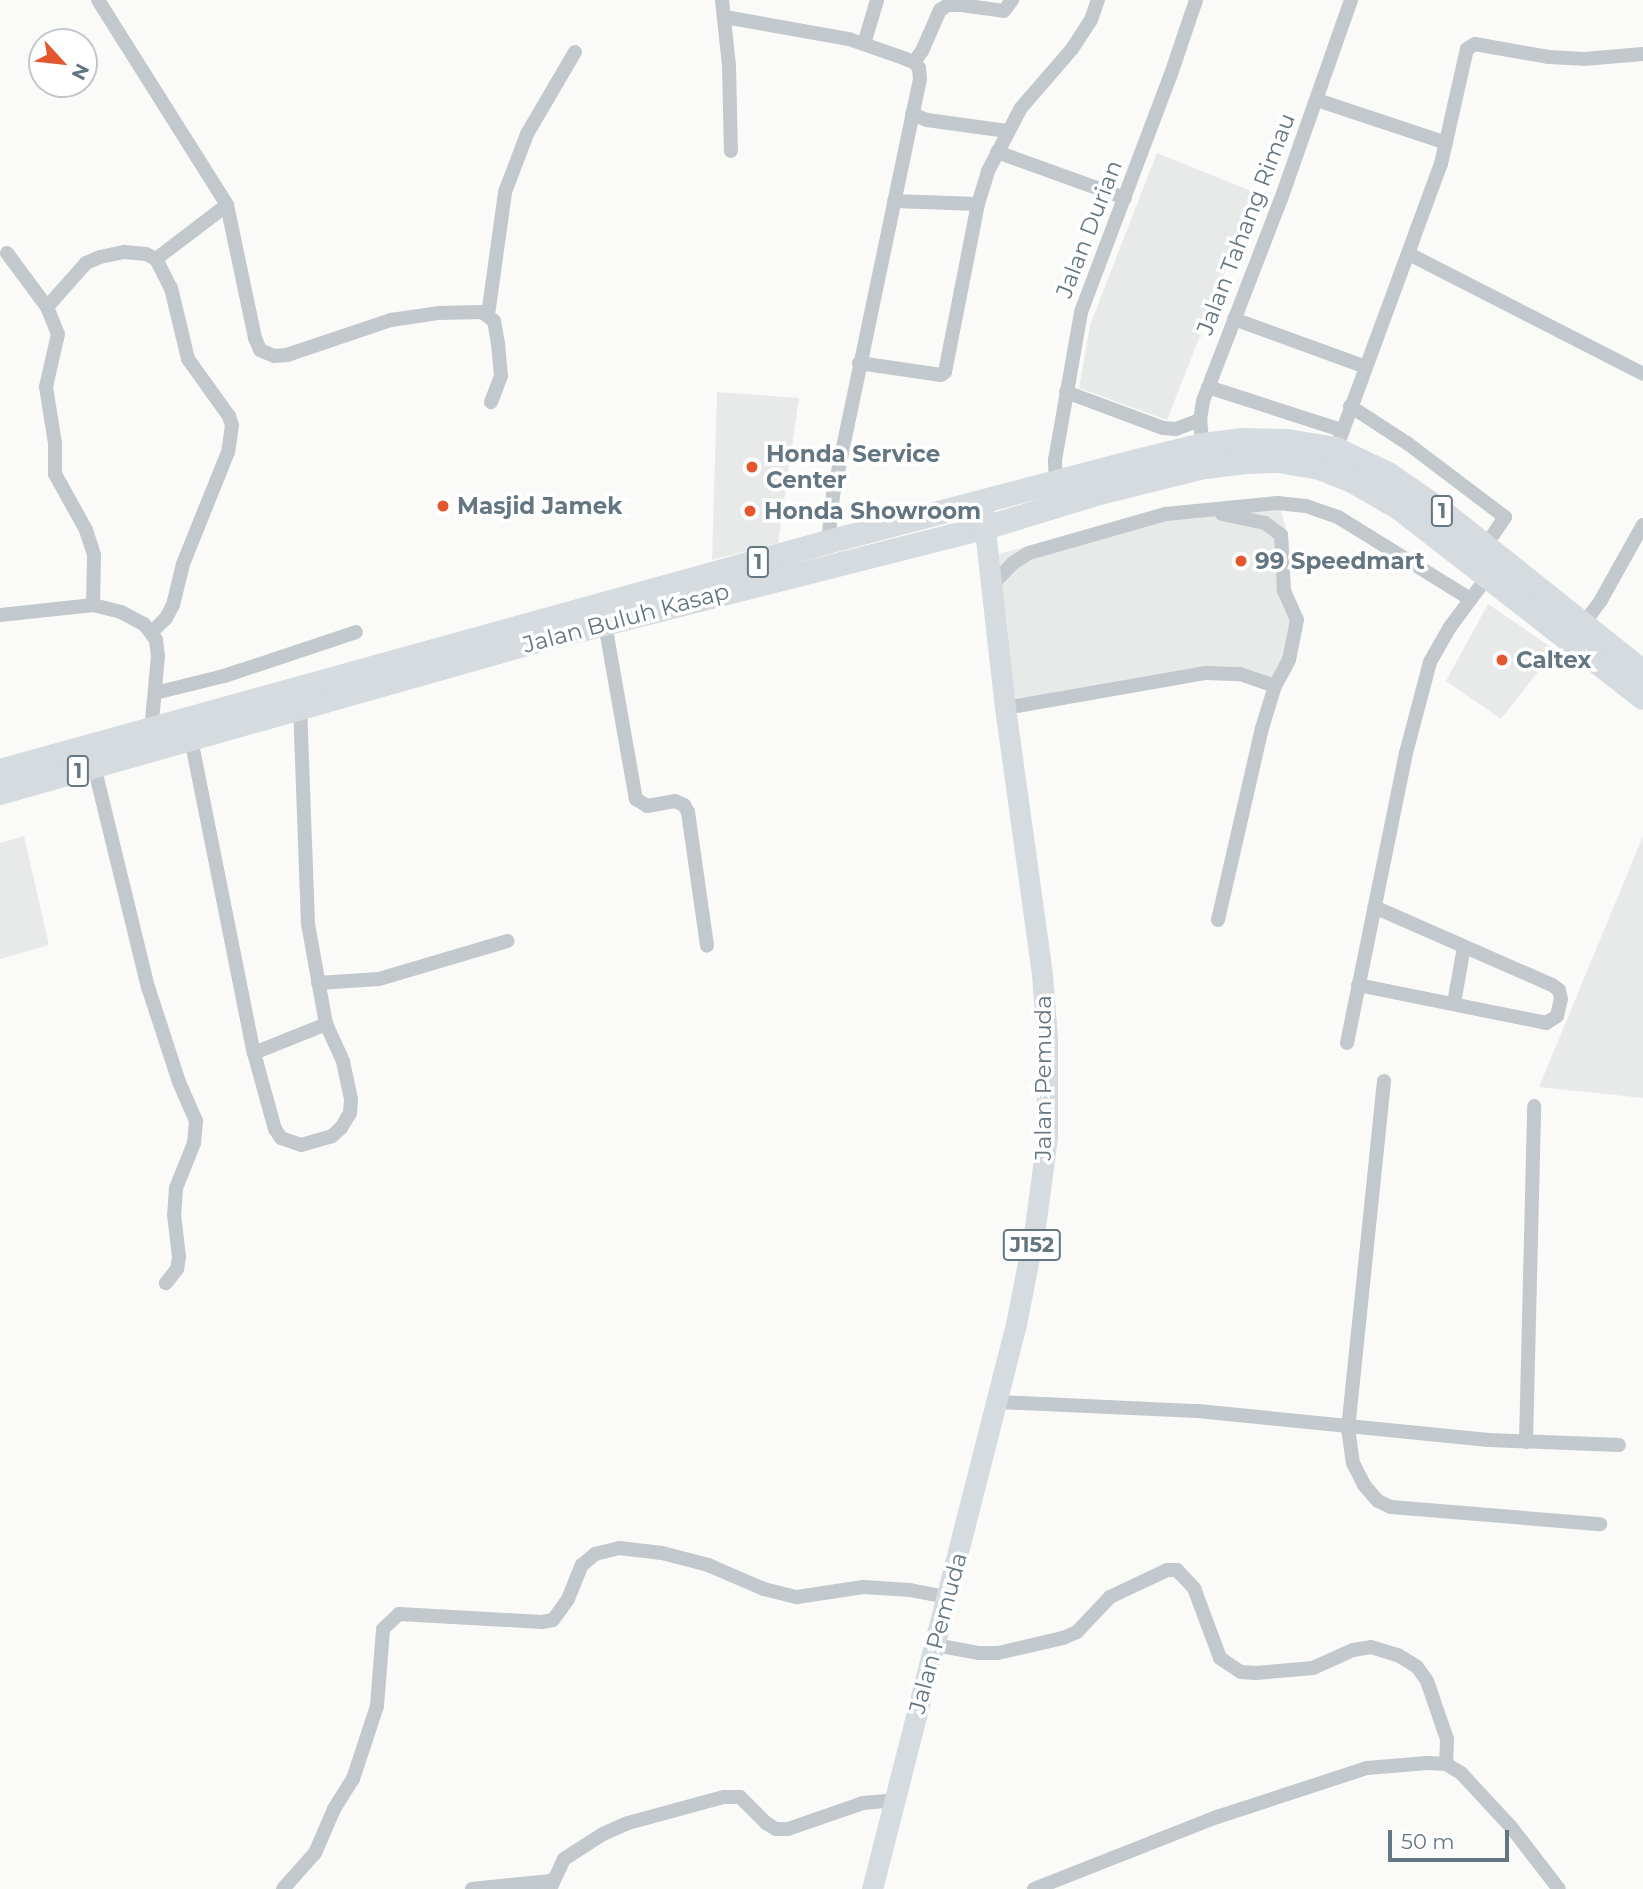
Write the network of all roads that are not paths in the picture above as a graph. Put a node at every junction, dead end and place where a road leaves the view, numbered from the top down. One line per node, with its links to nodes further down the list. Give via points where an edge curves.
1 (98, 0): 22 (street)
2 (722, 0): 8 (street)
3 (877, 0): 9 (street)
4 (1012, 0): 12 (street, via 1004,11 961,5 940,10)
5 (1098, 0): 15 (street, via 1072,50)
6 (1196, 0): 19 (street, Jalan Durian)
7 (1351, 0): 13 (street, Jalan Tahang Rimau)
8 (725, 17): 9 (street); 17 (street)
9 (864, 44): 12 (street)
10 (575, 52): 27 (street, via 527,134 505,192)
11 (1643, 54): 16 (street, via 1567,58 1471,45 1464,54)
12 (914, 62): 14 (street, via 920,79)
13 (1317, 100): 16 (street); 28 (street, Jalan Tahang Rimau)
14 (912, 114): 15 (street); 20 (street)
15 (1007, 131): 18 (street)
16 (1446, 144): 24 (street)
17 (731, 151)
18 (997, 152): 19 (street); 21 (street)
19 (1125, 198): 33 (street, Jalan Durian, via 1079,319)
20 (894, 201): 21 (street); 29 (street)
21 (978, 204): 29 (street, via 945,372)
22 (227, 205): 25 (street); 27 (street, via 255,338 267,354 286,355 391,320 467,310)
23 (7, 253): 26 (street)
24 (1409, 254): 30 (street); 31 (street)
25 (156, 259): 26 (street, via 124,252 86,263); 53 (street, via 171,288 188,359 223,404 232,425 228,452 183,564 173,605)
26 (47, 307): 49 (street, via 58,334 46,387 55,474 86,530 94,555)
27 (488, 315): 34 (street, via 496,330 501,376)
28 (1234, 320): 30 (street); 32 (street, Jalan Tahang Rimau)
29 (859, 363): 44 (street)
30 (1366, 367): 35 (street)
31 (1643, 374)
32 (1208, 387): 36 (street, Jalan Tahang Rimau); 37 (street)
33 (1066, 392): 36 (street, via 1163,428 1177,429); 39 (street, Jalan Durian)
34 (491, 402)
35 (1350, 406): 37 (street); 45 (street, via 1506,517)
36 (1200, 420): 38 (street, Jalan Tahang Rimau)
37 (1339, 440): 38 (highway, Jalan Buluh Kasap / 1, via 1242,440); 45 (highway, Jalan Buluh Kasap / 1)
38 (1204, 456): 39 (highway, Jalan Buluh Kasap / 1); 43 (highway, Jalan Buluh Kasap / 1); 46 (highway, Jalan Buluh Kasap / 1, via 1320,468 1354,482 1399,508)
39 (1056, 482): 40 (highway, Jalan Buluh Kasap / 1)
40 (981, 503): 43 (main road, Jalan Pemuda / J152); 44 (highway, Jalan Buluh Kasap / 1)
41 (1207, 511): 47 (street, via 1166,514 1029,553); 48 (street, via 1277,503 1306,506 1338,517); 56 (street, via 1265,523 1281,535 1284,590 1297,620 1289,660)
42 (1643, 525): 52 (street)
43 (985, 528): 47 (main road, Jalan Pemuda / J152); 51 (highway, Jalan Buluh Kasap / 1)
44 (828, 542): 61 (highway, Jalan Buluh Kasap / 1)
45 (1485, 547): 52 (highway, Jalan Buluh Kasap / 1)
46 (1488, 576): 48 (street); 58 (highway, Jalan Buluh Kasap / 1)
47 (991, 586): 59 (main road, Jalan Pemuda / J152)
48 (1470, 599): 66 (street, via 1430,662)
49 (93, 605): 50 (street); 53 (street, via 134,617)
50 (0, 615)
51 (605, 624): 60 (highway, Jalan Buluh Kasap / 1); 69 (street, via 636,799 647,806 675,801 688,812)
52 (1583, 625): 55 (highway, Jalan Buluh Kasap / 1)
53 (152, 632): 57 (street, via 158,656)
54 (356, 632): 57 (street, via 224,676)
55 (1643, 672)
56 (1275, 686): 59 (street, via 1240,674 1206,673); 67 (street)
57 (155, 693): 61 (street)
58 (1643, 698)
59 (1005, 708): 80 (main road, Jalan Pemuda / J152, via 1042,974 1047,1124 1028,1270)
60 (300, 709): 62 (highway, Jalan Buluh Kasap / 1); 71 (street, via 304,878)
61 (151, 731): 64 (highway, Jalan Buluh Kasap / 1)
62 (191, 739): 63 (highway, Jalan Buluh Kasap / 1); 76 (street)
63 (94, 766): 65 (highway, Jalan Buluh Kasap / 1); 79 (street, via 148,987 196,1121 194,1143 176,1188 177,1269)
64 (0, 771)
65 (0, 793)
66 (1374, 907): 70 (street); 72 (street)
67 (1218, 920)
68 (507, 941): 71 (street, via 379,979)
69 (707, 946)
70 (1464, 947): 73 (street); 73 (street, via 1552,985 1561,999 1557,1016 1546,1023)
71 (318, 983): 74 (street)
72 (1358, 985): 73 (street); 75 (street)
73 (1454, 1003)
74 (326, 1024): 76 (street); 76 (street, via 343,1061 351,1099 350,1113 332,1136 301,1145 281,1138)
75 (1347, 1043)
76 (254, 1053)
77 (1384, 1081): 81 (street)
78 (1534, 1107): 82 (street)
79 (166, 1283)
80 (997, 1402): 81 (street, via 1198,1411); 85 (main road, Jalan Pemuda / J152)
81 (1348, 1427): 82 (street); 84 (street, via 1353,1463 1364,1485 1391,1507)
82 (1526, 1442): 83 (street)
83 (1619, 1445)
84 (1600, 1524)
85 (947, 1597): 86 (main road, Jalan Pemuda / J152); 90 (street, via 863,1587 797,1597 764,1589 708,1565 619,1548 595,1554 582,1565 568,1599 552,1620 398,1614 383,1629 377,1706 353,1779 315,1853)
86 (935, 1645): 87 (street, via 998,1653 1063,1638 1077,1632 1111,1597 1157,1574 1177,1570 1194,1588 1220,1658 1241,1672 1313,1668 1371,1647 1417,1667 1427,1681 1447,1739); 88 (main road, Jalan Pemuda / J152)
87 (1446, 1764): 93 (street, via 1367,1768 1217,1817); 94 (street, via 1461,1773 1511,1827)
88 (896, 1800): 89 (street, via 863,1803 776,1829 744,1800 724,1797 603,1834 565,1859); 92 (main road, Jalan Pemuda / J152)
89 (550, 1885): 91 (street)
90 (283, 1889)
91 (472, 1889)
92 (872, 1889)
93 (1034, 1889)
94 (1559, 1889)

